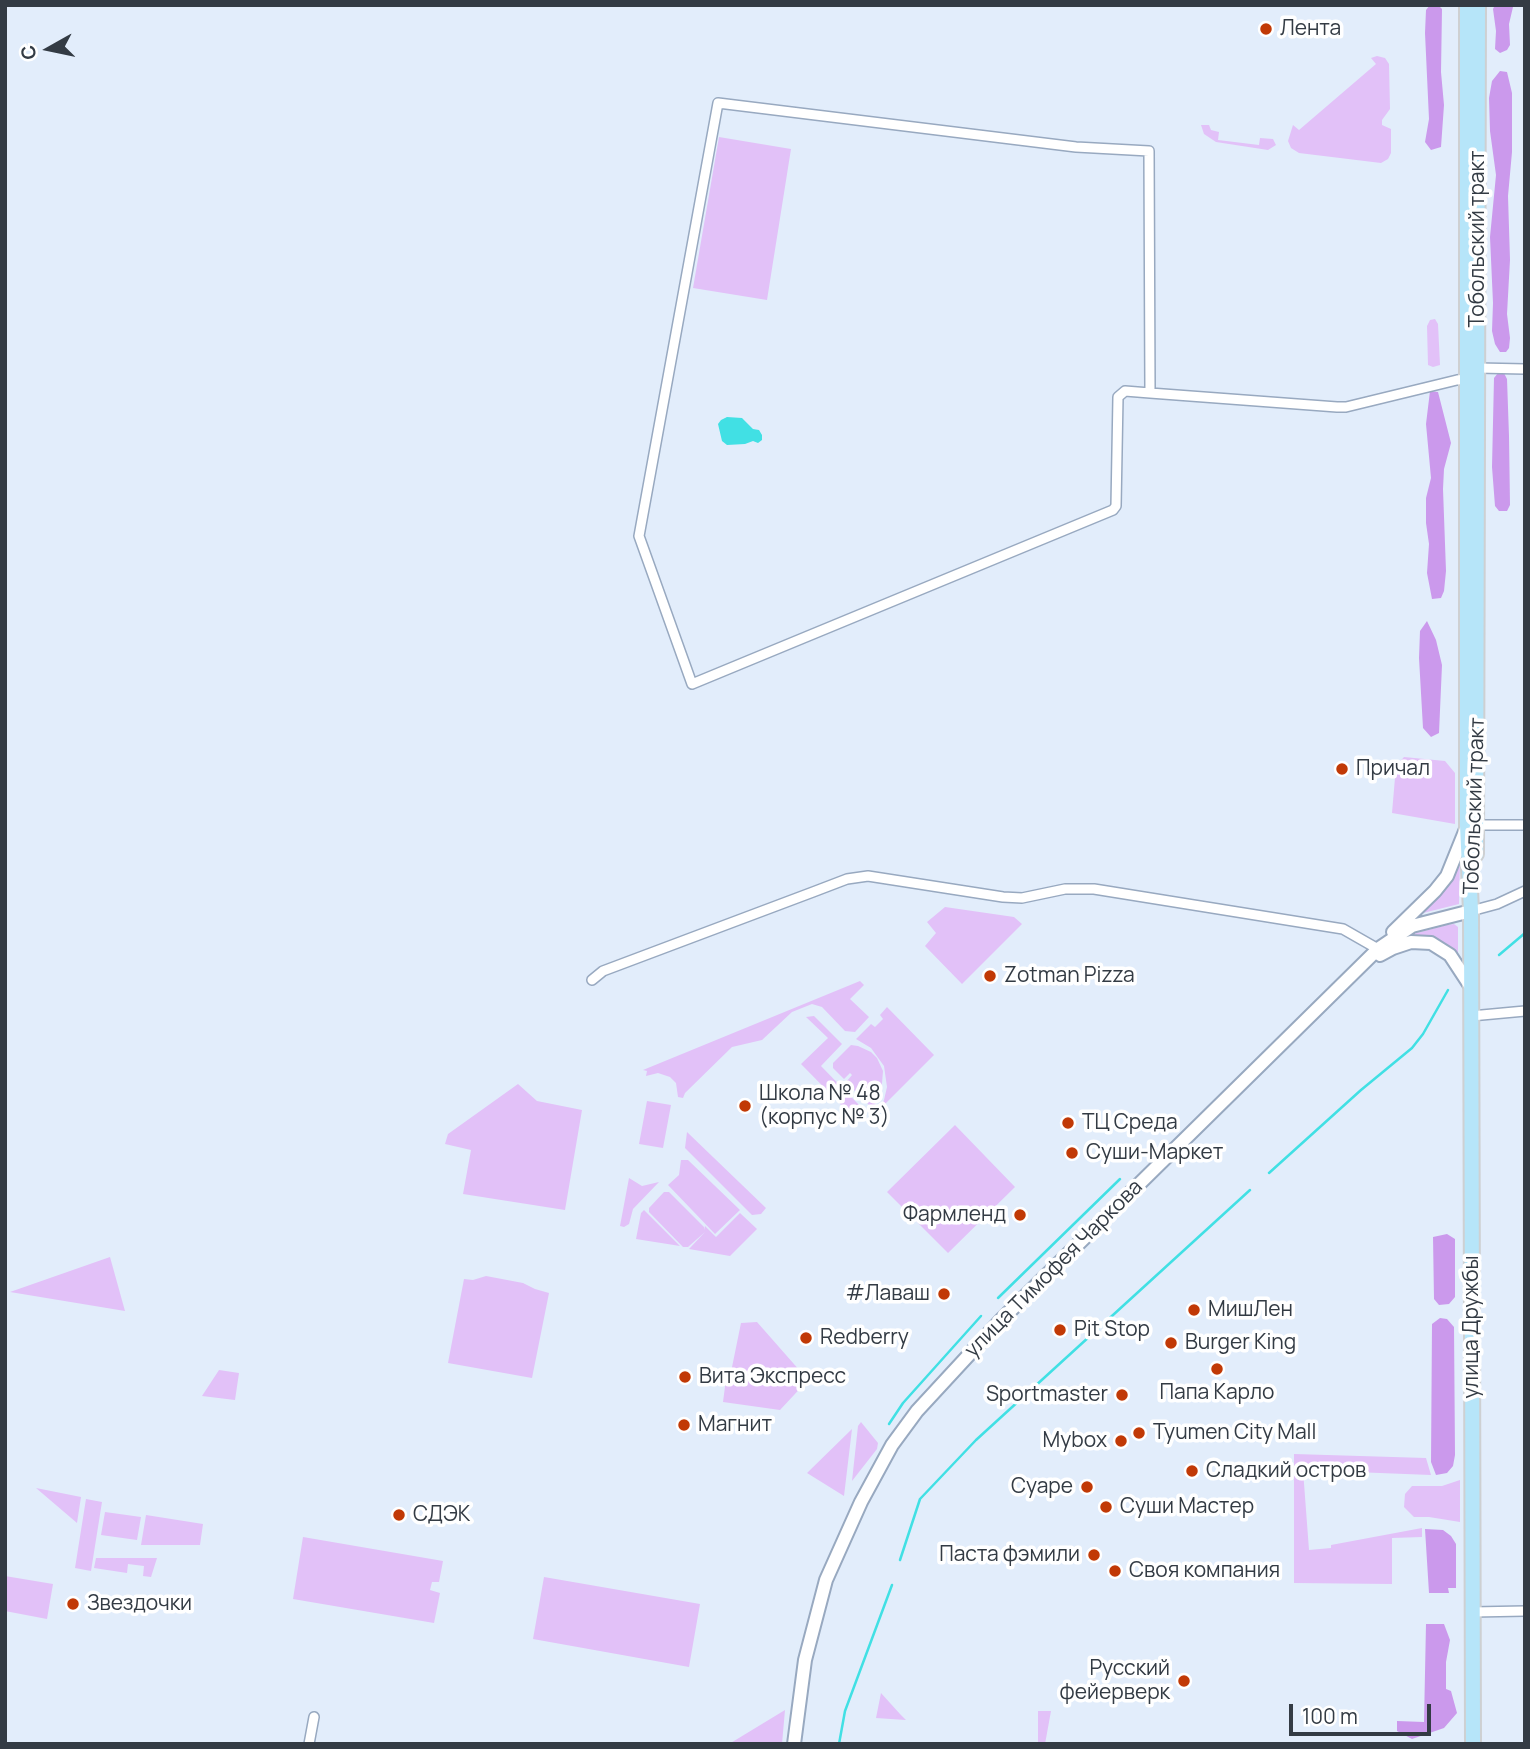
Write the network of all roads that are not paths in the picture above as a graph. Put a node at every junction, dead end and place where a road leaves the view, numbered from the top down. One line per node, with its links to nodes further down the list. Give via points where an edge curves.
1 (1467, 5): 5 (main road, Тобольский тракт)
2 (1478, 5): 3 (main road, Тобольский тракт)
3 (1478, 368): 4 (street); 7 (main road, Тобольский тракт)
4 (1525, 369)
5 (1467, 379): 6 (street, via 1346,407); 7 (main road, Тобольский тракт)
6 (1150, 393): 6 (street, via 1125,391 1118,397 1114,510 692,684 639,536 718,103 1076,147 1149,151)
7 (1472, 624): 8 (main road, Тобольский тракт)
8 (1472, 825): 9 (street); 11 (main road, Тобольский тракт); 12 (main road, via 1443,882)
9 (1525, 825)
10 (1525, 891): 11 (street)
11 (1471, 911): 12 (main road, улица Тимофея Чаркова, via 1412,926); 15 (main road, улица Дружбы)
12 (1378, 949): 13 (main road, улица Тимофея Чаркова); 14 (street, via 1343,929 1094,889 1003,897 868,876 813,891 603,971)
13 (1359, 969): 15 (main road, via 1401,945 1431,943 1450,955); 22 (main road, улица Тимофея Чаркова, via 1002,1319 917,1411 892,1445 826,1580 805,1660)
14 (592, 980)
15 (1471, 987): 17 (main road, улица Дружбы)
16 (1525, 1011): 17 (street)
17 (1471, 1016): 19 (main road, улица Дружбы)
18 (1525, 1611): 19 (street)
19 (1473, 1612): 23 (main road, улица Дружбы)
20 (314, 1717): 21 (street)
21 (309, 1744)
22 (794, 1744)
23 (1473, 1744)

